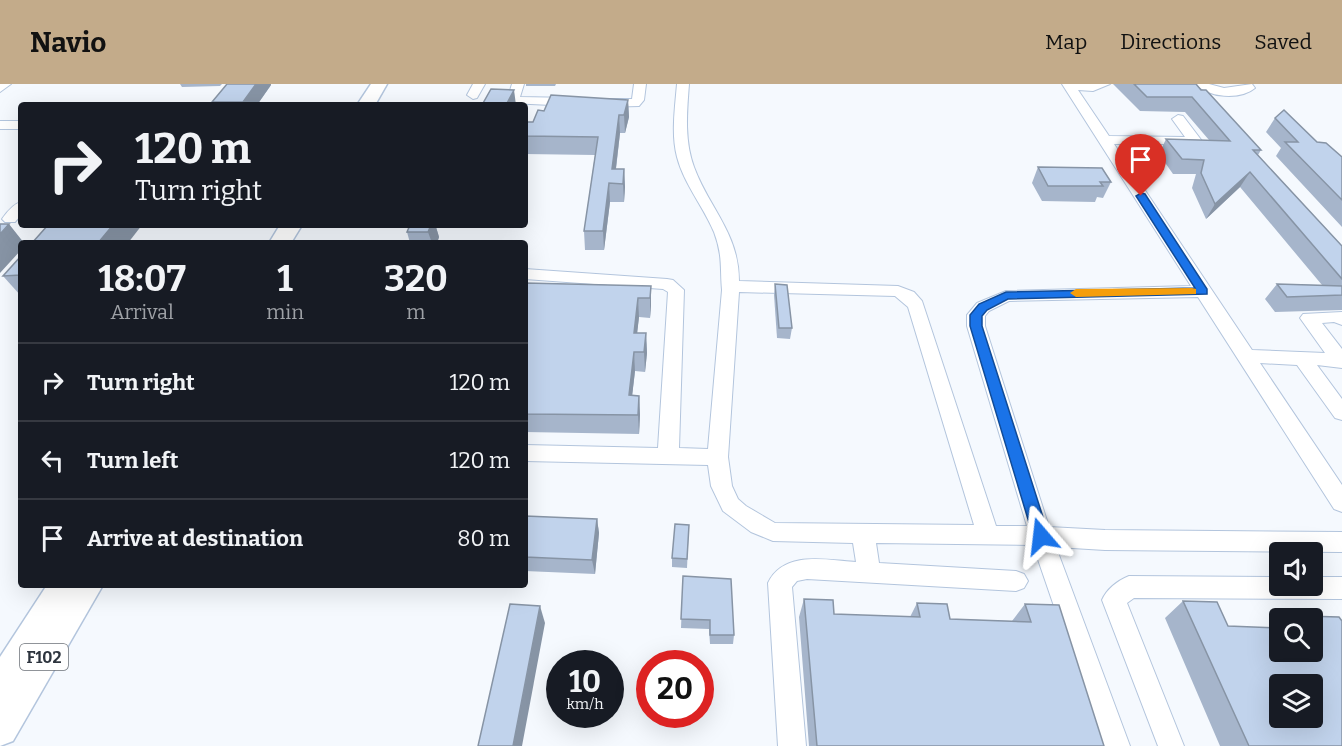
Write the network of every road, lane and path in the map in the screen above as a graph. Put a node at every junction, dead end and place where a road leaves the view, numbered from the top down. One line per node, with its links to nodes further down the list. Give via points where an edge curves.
1 (5, 84): 11 (street)
2 (379, 84): 12 (highway)
3 (393, 84): 13 (highway)
4 (518, 84): 5 (street, via 512,99 515,101 631,104 638,100)
5 (640, 84)
6 (683, 84): 22 (street, via 680,123 686,163 724,234 730,259)
7 (1202, 84): 8 (street, via 1209,90 1241,91 1249,88)
8 (1246, 84)
9 (1069, 85): 10 (street); 18 (street)
10 (1099, 85): 14 (street)
11 (0, 88)
12 (368, 102)
13 (382, 102)
14 (1103, 102)
15 (1178, 119): 18 (street, via 1195,141)
16 (0, 125): 17 (street)
17 (18, 125)
18 (1104, 140): 23 (street)
19 (18, 209): 20 (street)
20 (9, 219)
21 (528, 274): 30 (street, via 667,284 676,290)
22 (730, 286): 31 (street); 34 (street, via 898,291 908,296 916,305)
23 (1203, 291): 25 (street); 35 (street, via 1006,296 983,307 976,315 976,326)
24 (1342, 319): 27 (street, via 1309,318)
25 (1246, 356): 26 (street); 32 (street)
26 (1303, 360): 27 (street); 28 (street)
27 (1341, 361)
28 (1342, 413)
29 (528, 453): 30 (street)
30 (668, 456): 31 (street)
31 (718, 457): 33 (street, via 719,484 732,508 756,525 773,532)
32 (1342, 503)
33 (863, 532): 34 (street); 37 (street)
34 (988, 535): 35 (street)
35 (1041, 536): 36 (street); 45 (street)
36 (1342, 542)
37 (869, 573): 38 (street); 44 (street, via 807,569 791,572 780,583)
38 (1016, 581)
39 (63, 588): 42 (highway, F102)
40 (85, 588): 43 (highway, F102)
41 (1342, 588): 46 (street, via 1129,587 1114,600)
42 (0, 689)
43 (0, 728)
44 (792, 746)
45 (1116, 746)
46 (1171, 746)

